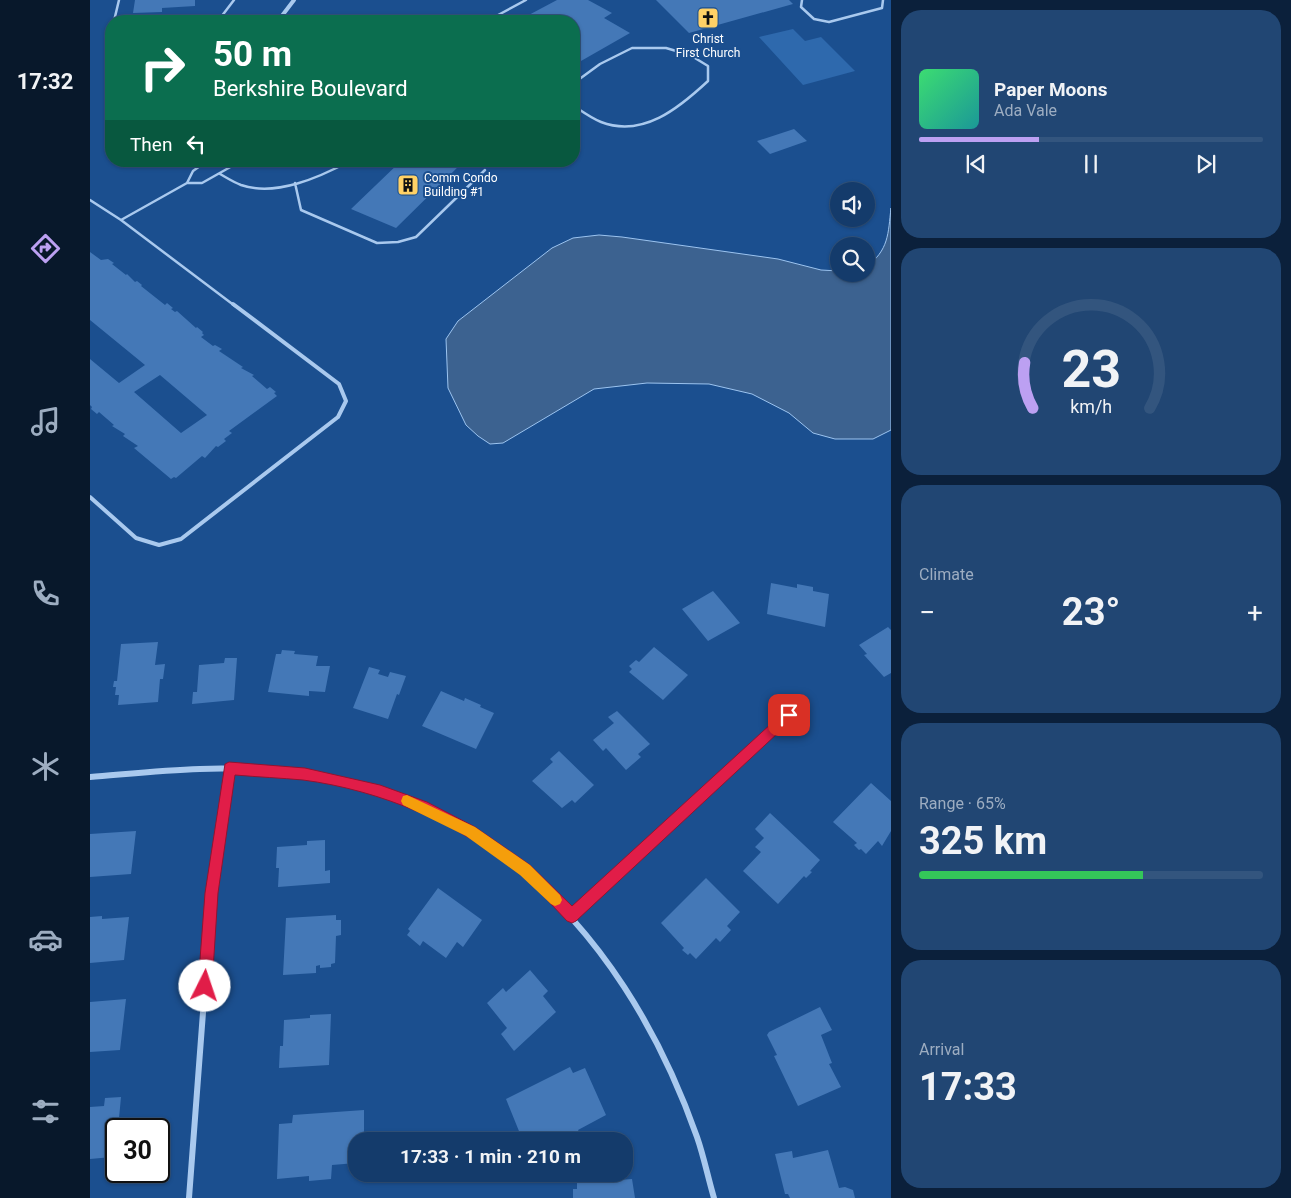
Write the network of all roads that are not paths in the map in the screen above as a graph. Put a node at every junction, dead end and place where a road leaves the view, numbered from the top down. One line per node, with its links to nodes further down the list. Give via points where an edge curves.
1 (119, 0): 7 (lane)
2 (234, 0): 8 (lane)
3 (294, 0): 9 (street)
4 (526, 0): 10 (lane)
5 (802, 0): 6 (lane, via 801,7 814,19 830,22 882,8)
6 (883, 0)
7 (115, 15)
8 (223, 15)
9 (283, 15)
10 (498, 15)
11 (580, 78): 12 (lane, via 632,48 666,48 690,54 708,66 708,81 653,123 629,128 606,124)
12 (580, 109)
13 (199, 167): 18 (lane)
14 (231, 167): 17 (lane)
15 (339, 167): 19 (lane)
16 (485, 170): 19 (lane, via 416,237 398,242 377,243 302,210)
17 (220, 174): 18 (lane, via 202,183); 19 (lane, via 244,186)
18 (187, 183): 21 (lane)
19 (295, 183)
20 (90, 200): 21 (lane)
21 (121, 220): 22 (lane, via 339,384 346,401 338,416 181,539 159,545 136,538)
22 (90, 497)
23 (789, 715): 26 (street)
24 (229, 768): 25 (street); 26 (street, via 305,774 380,791 422,807 471,831 525,870); 27 (street, via 212,893)
25 (90, 777)
26 (572, 916): 28 (street, via 635,1002 669,1066 698,1138)
27 (189, 1198)
28 (714, 1198)

